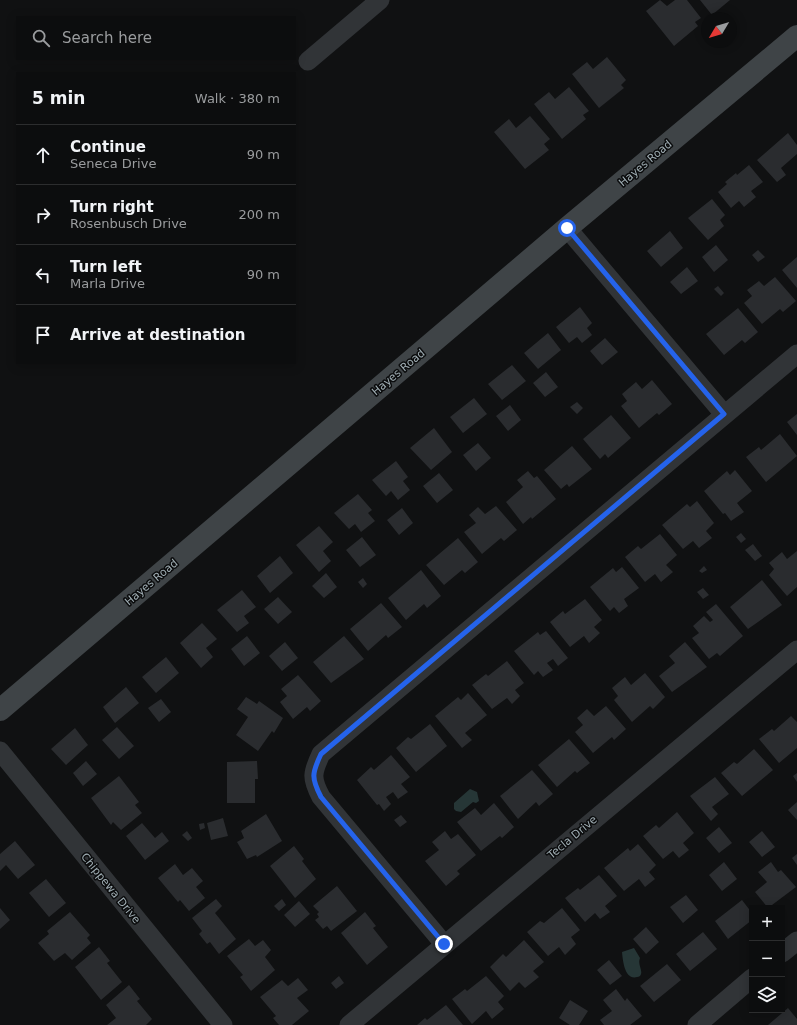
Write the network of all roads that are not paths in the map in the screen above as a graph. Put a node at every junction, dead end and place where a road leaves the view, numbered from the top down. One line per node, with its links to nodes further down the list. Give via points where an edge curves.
1 (380, 0): 3 (street)
2 (797, 36): 4 (street, Hayes Road)
3 (308, 60)
4 (567, 228): 6 (street); 8 (street, Hayes Road)
5 (797, 354): 6 (street)
6 (724, 414): 11 (street, via 321,754 314,769 314,782 321,797)
7 (797, 650): 11 (street, Tecla Drive)
8 (0, 710)
9 (0, 752): 14 (street, Chippewa Drive)
10 (797, 940): 12 (street)
11 (444, 944): 15 (street, Tecla Drive)
12 (785, 950)
13 (749, 981): 16 (street)
14 (223, 1025)
15 (349, 1025)
16 (697, 1025)

